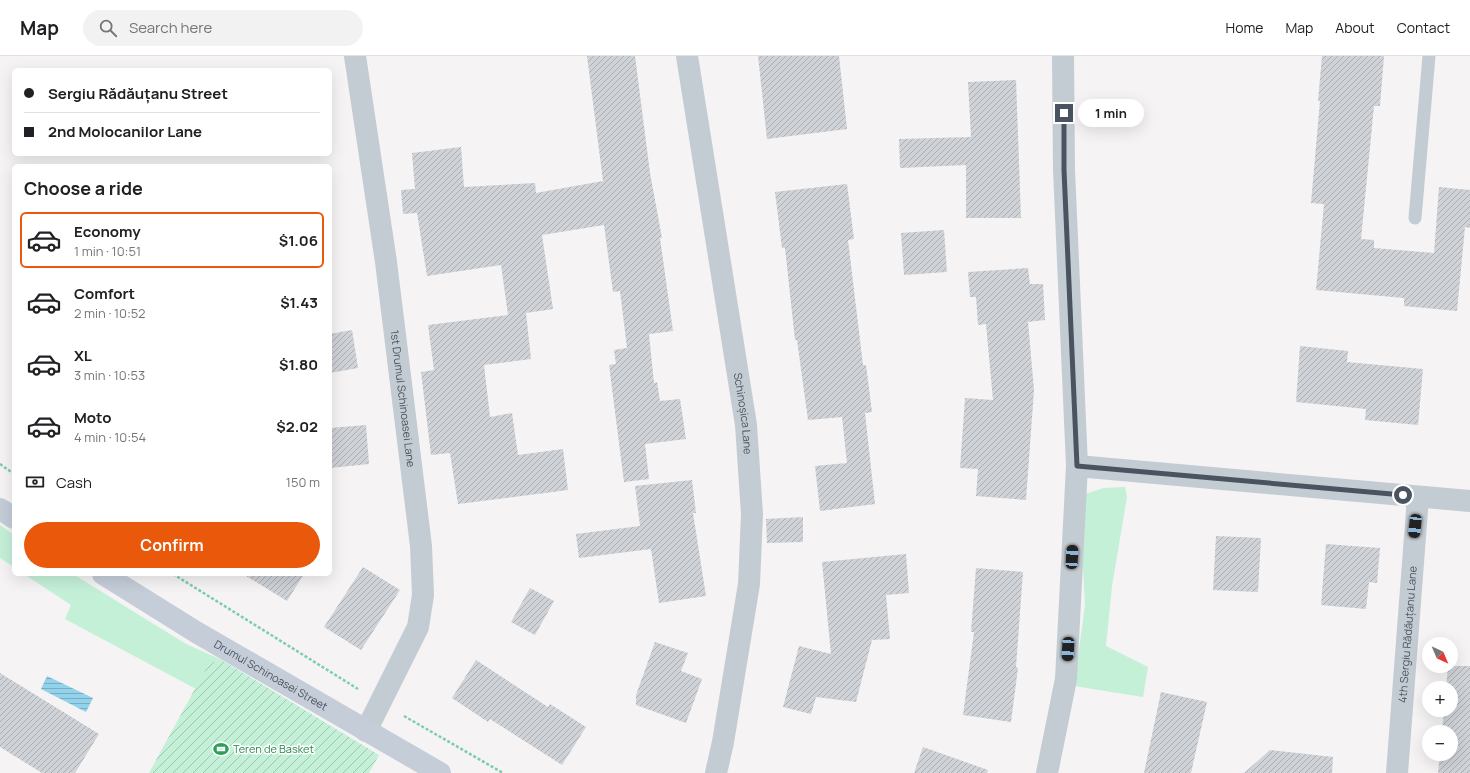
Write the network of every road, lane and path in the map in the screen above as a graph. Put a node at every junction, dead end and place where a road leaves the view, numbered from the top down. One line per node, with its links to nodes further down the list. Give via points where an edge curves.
1 (355, 56): 15 (street, 1st Drumul Schinoasei Lane, via 386,262 421,553 423,595 418,627)
2 (687, 56): 19 (street, Schinoșica Lane, via 746,425 752,514 749,584 724,742)
3 (1063, 56): 7 (street, via 1064,170)
4 (1429, 56): 5 (lane)
5 (1415, 218)
6 (0, 464): 8 (path)
7 (1077, 466): 9 (street); 20 (street, via 1066,679)
8 (12, 473)
9 (1418, 497): 10 (street); 21 (street, 4th Sergiu Rădăuțanu Lane)
10 (1470, 501)
11 (0, 509): 12 (street)
12 (12, 517)
13 (106, 576): 16 (street, Drumul Schinoasei Street, via 196,632)
14 (176, 576): 15 (path)
15 (379, 702): 16 (street, 1st Drumul Schinoasei Lane); 18 (path)
16 (366, 731): 17 (street, Drumul Schinoasei Street)
17 (440, 773)
18 (503, 773)
19 (716, 773)
20 (1047, 773)
21 (1398, 773)

